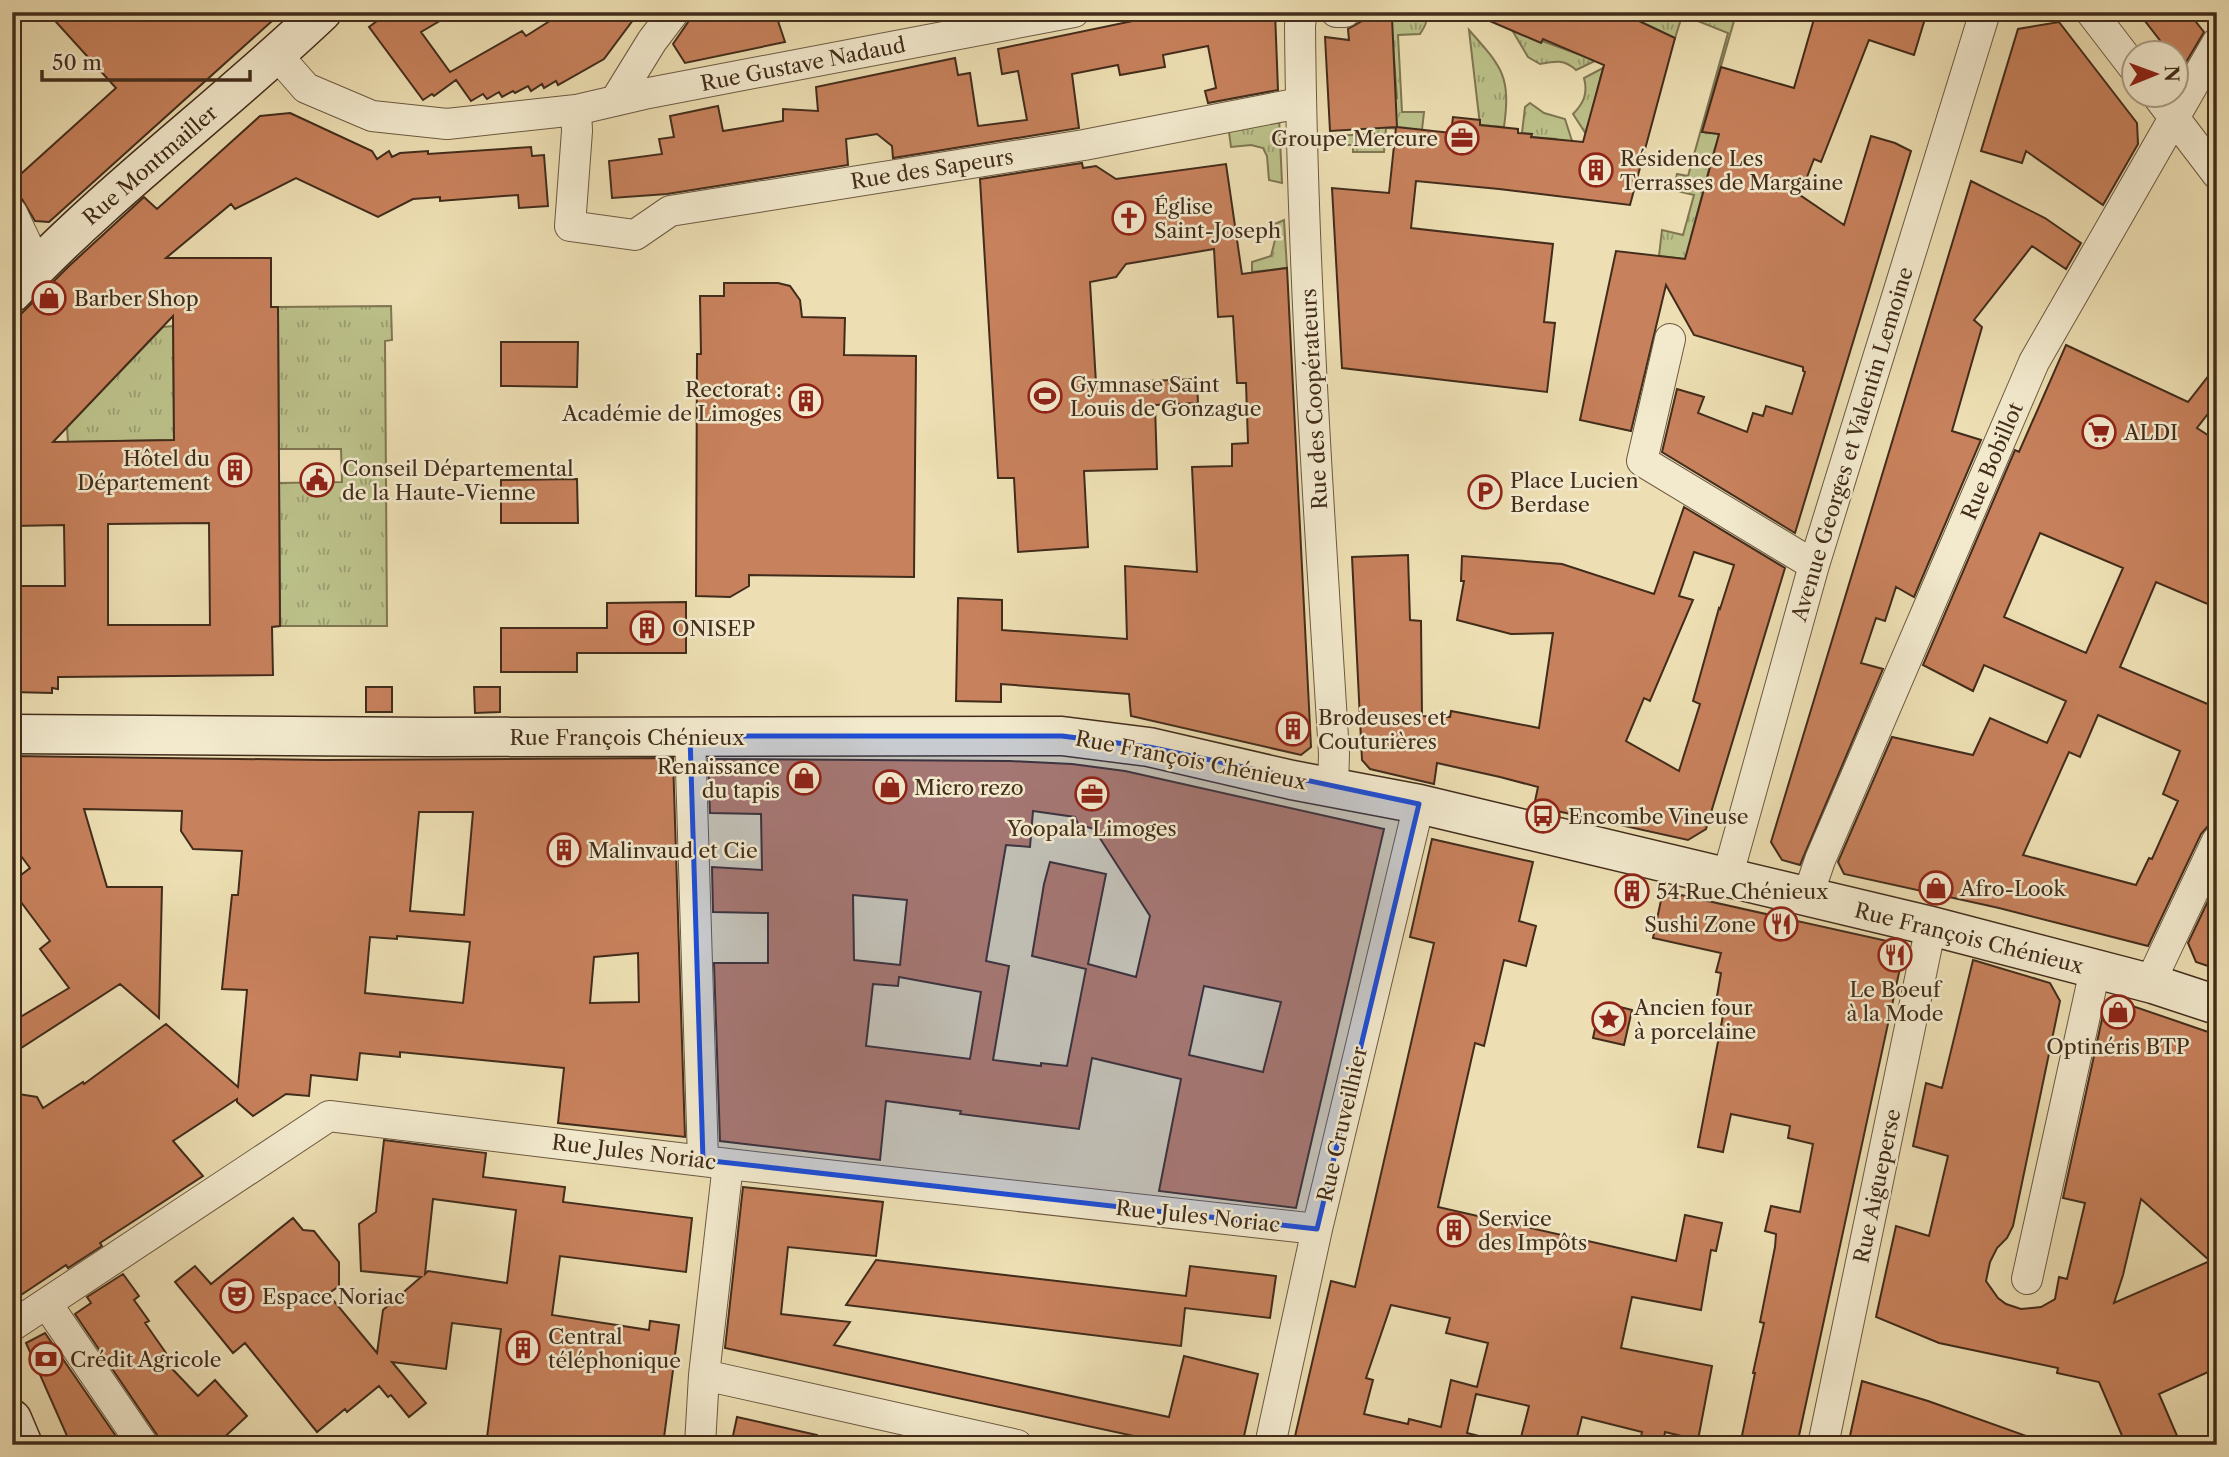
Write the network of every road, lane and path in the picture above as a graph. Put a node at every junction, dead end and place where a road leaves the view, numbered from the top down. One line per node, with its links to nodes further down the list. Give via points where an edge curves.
1 (322, 12): 11 (main road, Rue Montmailler)
2 (674, 12): 12 (street)
3 (1074, 12): 12 (street, Rue Gustave Nadaud)
4 (1302, 12): 13 (street, Rue des Coopérateurs)
5 (1336, 12): 6 (street)
6 (1345, 12)
7 (1985, 12): 21 (street, Avenue Georges et Valentin Lemoine)
8 (2091, 12): 10 (street)
9 (2217, 43): 16 (street, Rue Bobillot)
10 (2120, 50)
11 (277, 55): 15 (street, Rue Gustave Nadaud, via 306,88 372,116 447,124); 19 (main road, Rue Montmailler, via 144,168)
12 (615, 101): 15 (street, Rue Gustave Nadaud)
13 (1300, 103): 15 (street, Rue des Sapeurs, via 1097,142 670,211 635,235 570,226); 24 (street, Rue des Coopérateurs)
14 (2166, 108): 16 (street)
15 (576, 110)
16 (2174, 118): 17 (street); 28 (street, Rue Bobillot, via 2034,362)
17 (2217, 174)
18 (12, 213): 19 (street)
19 (25, 280)
20 (1670, 339): 21 (street, via 1642,461)
21 (1814, 565): 27 (street, Avenue Georges et Valentin Lemoine)
22 (12, 734): 23 (main road, Rue François Chénieux)
23 (690, 736): 24 (main road, Rue François Chénieux, via 1062,736 1149,747); 33 (street)
24 (1333, 786): 25 (main road, Rue François Chénieux)
25 (1419, 804): 27 (main road, Rue François Chénieux); 34 (street, Rue Cruveilhier)
26 (2217, 841): 31 (street)
27 (1727, 878): 28 (main road, Rue François Chénieux)
28 (1807, 898): 29 (main road, Rue François Chénieux)
29 (1931, 926): 30 (main road, Rue François Chénieux); 45 (street, Rue Aigueperse)
30 (2095, 970): 31 (main road, Rue François Chénieux); 35 (street)
31 (2153, 984): 32 (main road, Rue François Chénieux)
32 (2217, 1005)
33 (715, 1162): 34 (street, Rue Jules Noriac); 36 (street, Rue Jules Noriac, via 329,1116); 38 (street)
34 (1317, 1229): 44 (street, Rue Cruveilhier)
35 (2027, 1279)
36 (47, 1304): 37 (street, Rue Jules Noriac); 41 (street)
37 (12, 1326)
38 (704, 1375): 42 (street); 43 (street)
39 (12, 1419): 40 (main road)
40 (23, 1445)
41 (143, 1445)
42 (700, 1445)
43 (1017, 1445)
44 (1270, 1445)
45 (1823, 1445)

